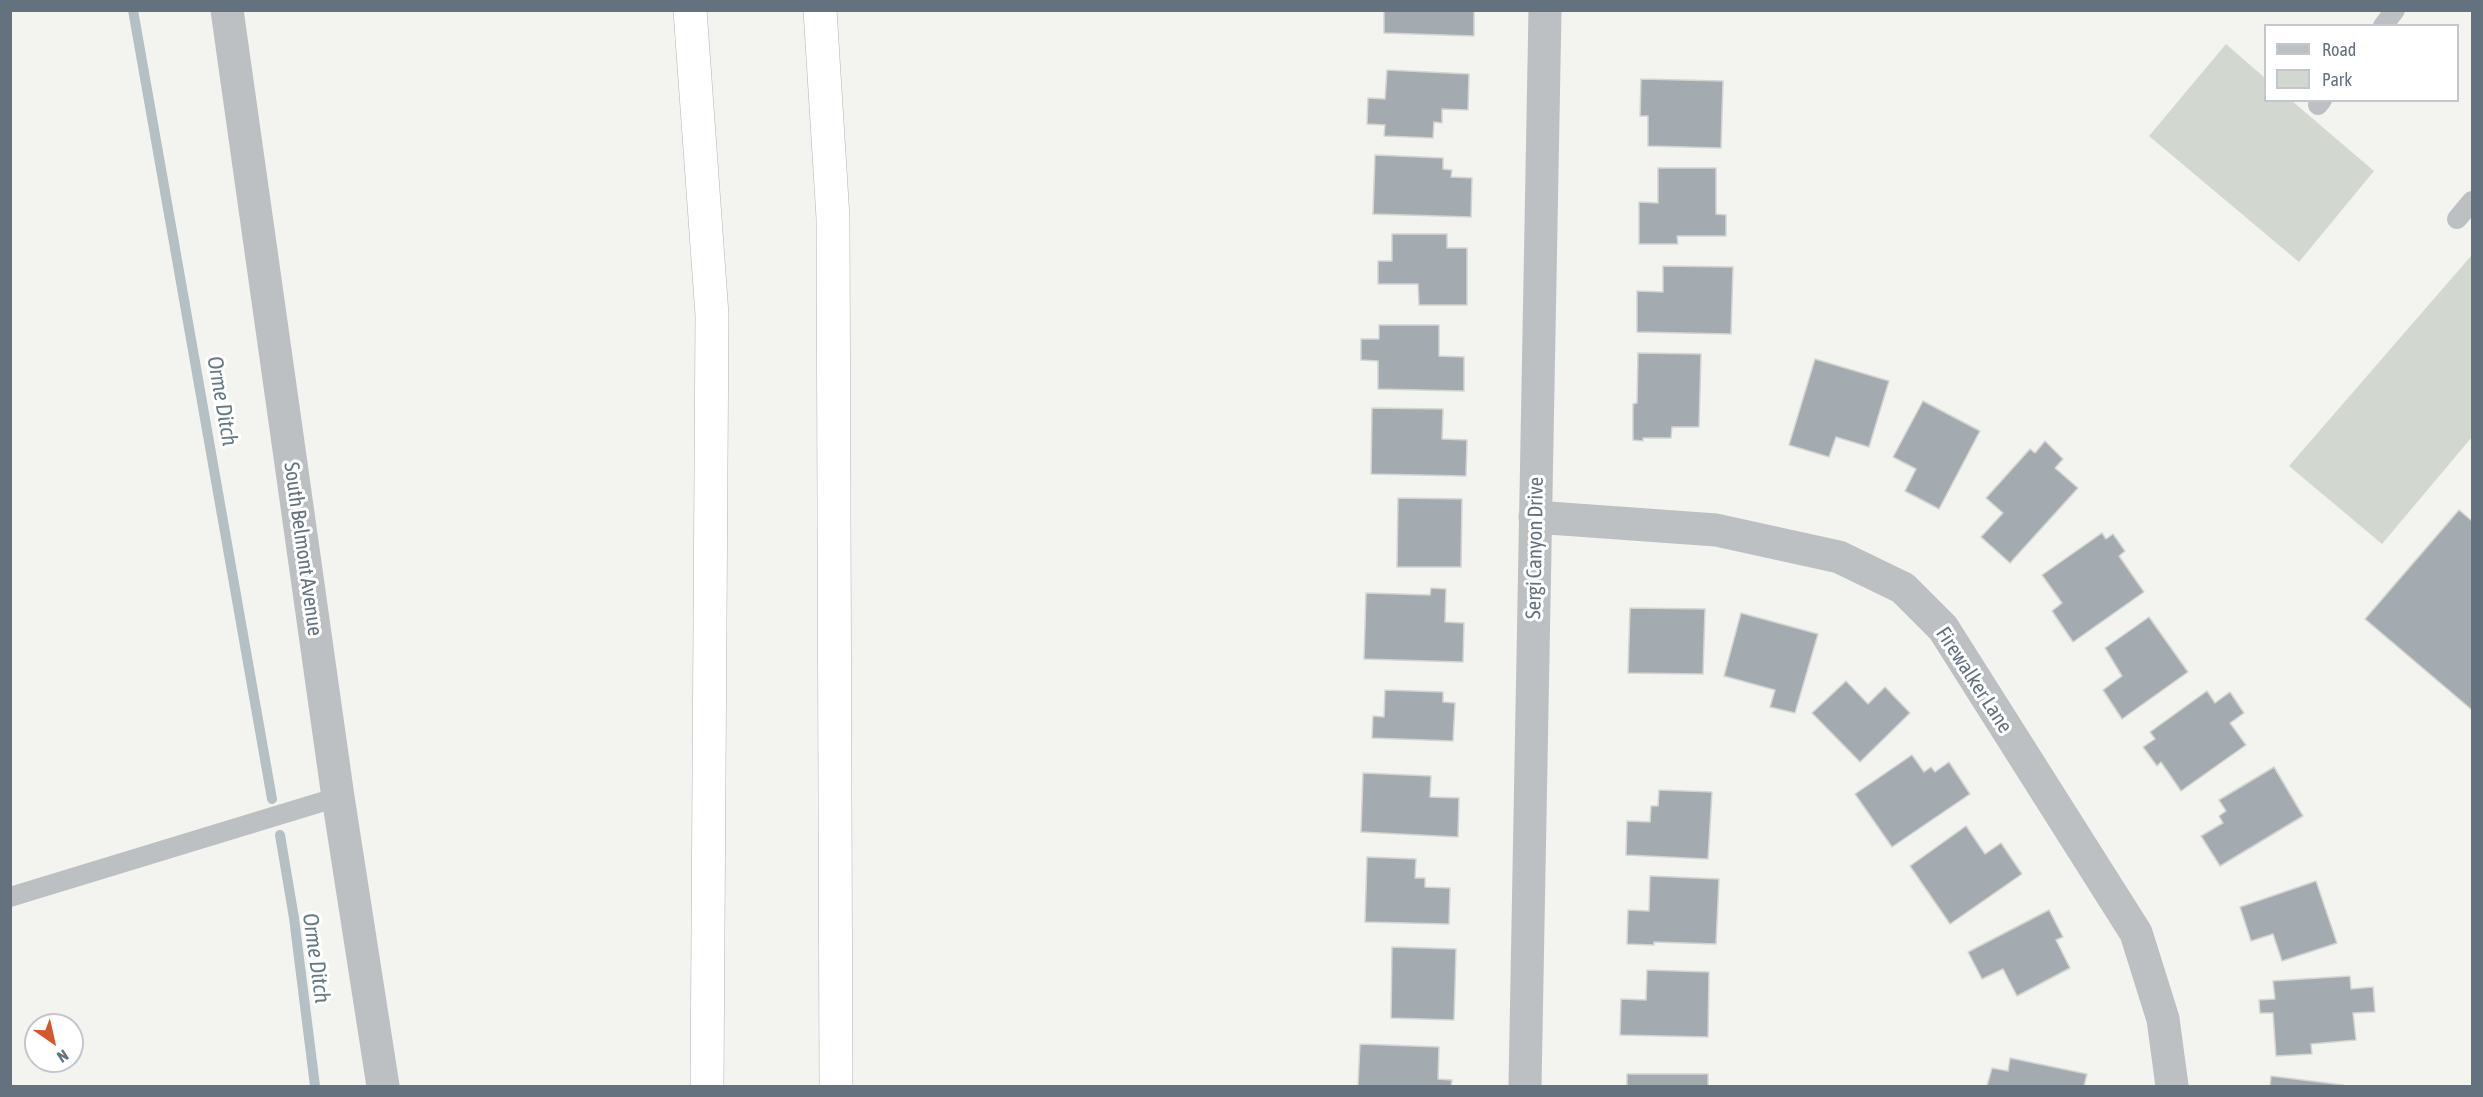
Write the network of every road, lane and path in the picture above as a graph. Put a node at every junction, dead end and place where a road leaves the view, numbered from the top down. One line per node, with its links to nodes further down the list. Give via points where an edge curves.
1 (227, 10): 10 (street, South Belmont Avenue)
2 (690, 10): 13 (highway, via 711,315)
3 (820, 10): 14 (highway, via 833,218)
4 (1545, 10): 9 (street, Sergi Canyon Drive)
5 (2395, 10): 6 (lane)
6 (2384, 24)
7 (2472, 201): 8 (lane)
8 (2457, 219)
9 (1535, 517): 15 (street, Sergi Canyon Drive); 16 (street, Firewalker Lane, via 1716,530 1839,557 1903,588 1943,628 2136,933 2163,1019)
10 (338, 797): 11 (lane); 12 (street, South Belmont Avenue)
11 (10, 897)
12 (383, 1086)
13 (707, 1086)
14 (836, 1086)
15 (1525, 1086)
16 (2172, 1086)

